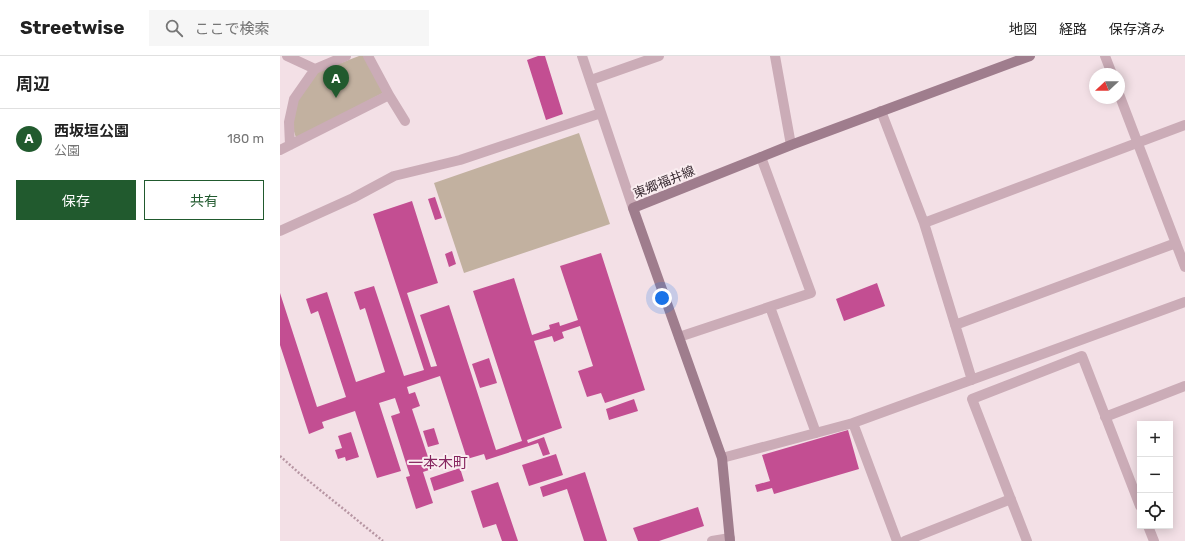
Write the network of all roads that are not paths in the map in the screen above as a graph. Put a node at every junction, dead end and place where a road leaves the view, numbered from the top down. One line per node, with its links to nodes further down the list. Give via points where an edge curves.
1 (287, 56): 10 (street)
2 (346, 56): 10 (street)
3 (368, 56): 12 (street)
4 (582, 56): 11 (street)
5 (659, 56): 11 (street)
6 (775, 56): 20 (street)
7 (1030, 56): 14 (main road, 東郷福井線)
8 (1105, 56): 9 (street)
9 (1110, 68)
10 (315, 69): 19 (street, via 294,99 289,122)
11 (591, 80): 15 (street)
12 (388, 95): 16 (street); 19 (street)
13 (1123, 104): 18 (street)
14 (881, 111): 20 (main road, 東郷福井線); 24 (street)
15 (602, 113): 23 (street); 25 (street, via 460,160 394,176)
16 (405, 121)
17 (1185, 125): 18 (street)
18 (1138, 143): 24 (street); 26 (street)
19 (290, 144): 21 (street)
20 (791, 145): 22 (main road, 東郷福井線)
21 (280, 150)
22 (761, 157): 23 (main road, 東郷福井線); 29 (street, via 811,293)
23 (633, 208): 31 (main road, 東郷福井線)
24 (924, 223): 30 (street)
25 (280, 231)
26 (1176, 243): 27 (street); 30 (street)
27 (1185, 266)
28 (1185, 302): 32 (street)
29 (770, 307): 31 (street); 36 (street)
30 (955, 325): 32 (street)
31 (679, 337): 37 (main road, 東郷福井線)
32 (972, 380): 35 (street)
33 (1185, 386): 34 (street)
34 (1105, 417): 38 (street); 39 (street, via 1082,356 972,399)
35 (853, 423): 36 (street); 43 (street)
36 (816, 433): 37 (street)
37 (722, 458): 41 (main road, 東郷福井線)
38 (1137, 498)
39 (1011, 499): 44 (street); 45 (street)
40 (1149, 529): 46 (street)
41 (730, 539): 42 (street)
42 (712, 541)
43 (897, 541)
44 (905, 541)
45 (1027, 541)
46 (1154, 541)

